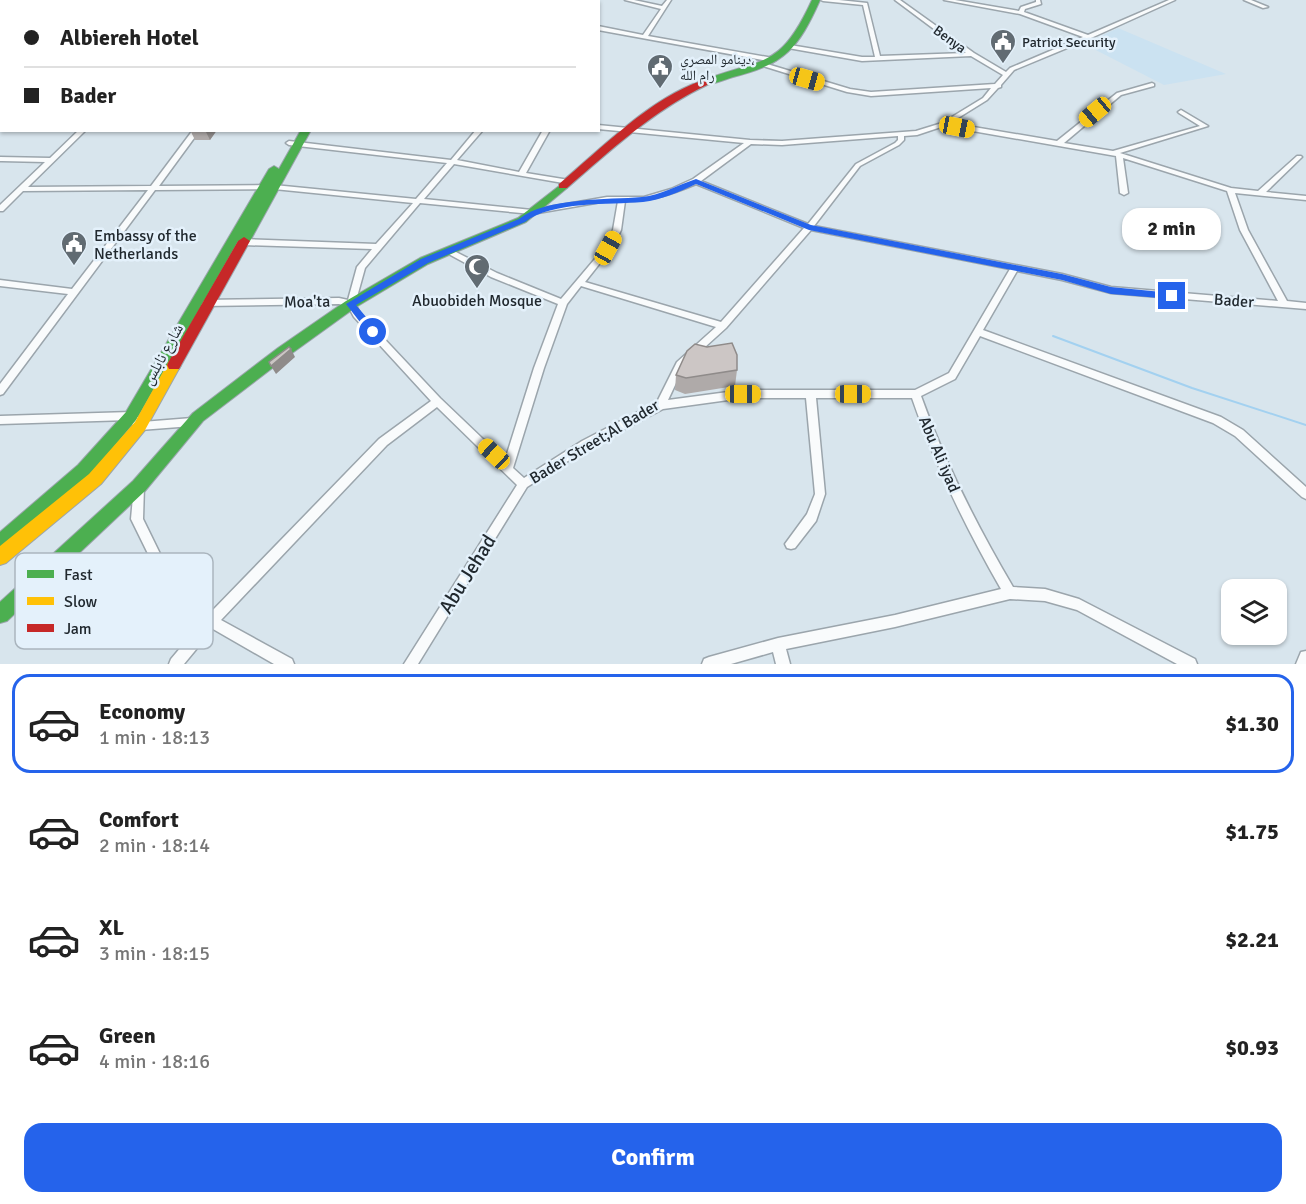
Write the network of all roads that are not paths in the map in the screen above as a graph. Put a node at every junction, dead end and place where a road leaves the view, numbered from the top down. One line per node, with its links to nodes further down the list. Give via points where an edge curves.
1 (627, 0): 11 (street)
2 (669, 0): 11 (street)
3 (816, 0): 16 (street, via 806,28)
4 (823, 0): 18 (street, via 865,4)
5 (897, 0): 17 (street, Benya)
6 (946, 0): 12 (street)
7 (1038, 0): 12 (street)
8 (1173, 0): 15 (street)
9 (1246, 0): 10 (street)
10 (1265, 7)
11 (664, 8): 14 (street)
12 (1021, 13): 15 (street)
13 (600, 28): 14 (street)
14 (646, 35): 19 (street)
15 (1089, 37): 20 (street)
16 (790, 47): 18 (street); 19 (street)
17 (972, 54): 18 (street); 20 (street, Benya)
18 (878, 59)
19 (769, 63): 21 (street, via 849,91 871,94); 26 (street, via 705,81)
20 (1006, 74): 21 (street)
21 (999, 86): 24 (street)
22 (1152, 86): 34 (street, via 1119,94)
23 (1181, 112): 35 (street, via 1204,126)
24 (944, 124): 31 (street); 34 (street)
25 (600, 127): 26 (street)
26 (630, 131): 33 (street); 42 (street)
27 (81, 132): 38 (street)
28 (195, 132): 44 (street)
29 (478, 132): 39 (street, Moa'ta)
30 (546, 132): 40 (street)
31 (901, 135): 33 (street); 54 (street, Bader Street;Al Bader, via 897,144 858,165)
32 (295, 139): 39 (street); 43 (street, شارع نابلس)
33 (750, 142): 41 (street)
34 (1059, 143): 35 (street)
35 (1116, 154): 46 (street); 47 (street)
36 (1299, 157): 48 (street)
37 (2, 159): 38 (street)
38 (51, 160): 45 (street)
39 (454, 162): 40 (street); 50 (street, Moa'ta)
40 (522, 173): 42 (street)
41 (696, 181): 51 (street, via 644,199); 54 (street, Bader)
42 (566, 182): 53 (street)
43 (269, 187): 44 (street); 50 (street); 55 (street, شارع نابلس); 62 (street, شارع نابلس)
44 (154, 188): 45 (street); 61 (street)
45 (22, 189): 52 (street)
46 (1230, 190): 48 (street); 64 (street, Bader, via 1244,230)
47 (1124, 193)
48 (1260, 193): 49 (street)
49 (1306, 198)
50 (420, 199): 53 (street); 56 (street, Moa'ta)
51 (622, 199): 53 (street); 59 (street, via 617,230)
52 (0, 209)
53 (532, 212): 57 (street)
54 (809, 227): 58 (street, Bader); 67 (street, Bader Street;Al Bader)
55 (244, 242): 56 (street); 62 (street, شارع نابلس)
56 (378, 247): 65 (street, Moa'ta, via 362,267)
57 (449, 252): 63 (street); 65 (street, via 424,261)
58 (1014, 269): 64 (street, Bader, via 1127,293); 68 (street, Abu Ali iyad)
59 (580, 283): 63 (street); 67 (street)
60 (0, 284): 61 (street)
61 (74, 291): 69 (street)
62 (204, 303): 65 (street, Moa'ta); 75 (street, شارع نابلس)
63 (563, 303): 77 (street)
64 (1284, 303): 66 (street, Bader)
65 (351, 304): 72 (street); 76 (street)
66 (1306, 306)
67 (723, 326): 73 (street, Bader Street;Al Bader, via 680,364)
68 (978, 332): 71 (street, Abu Ali iyad, via 952,376); 80 (street, via 1217,420 1239,433)
69 (0, 391)
70 (811, 393): 71 (street); 73 (street, via 743,394); 82 (street, via 820,494 812,517)
71 (916, 394): 86 (street, Abu Ali iyad, via 932,444 985,552)
72 (437, 401): 77 (street); 89 (street, via 383,442)
73 (661, 405): 78 (street, Bader Street;Al Bader, via 586,444)
74 (0, 420): 75 (street)
75 (136, 421): 76 (street); 81 (street, شارع نابلس); 85 (street, شارع نابلس, via 95,479)
76 (192, 422): 79 (street)
77 (508, 468): 78 (street)
78 (523, 484): 94 (street, Abu Jehad)
79 (139, 486): 83 (street); 84 (street, via 137,519)
80 (1306, 494)
81 (0, 543)
82 (790, 544)
83 (66, 553)
84 (154, 553)
85 (0, 557)
86 (1010, 593): 91 (street); 99 (street, via 1045,595 1079,604)
87 (15, 600): 88 (street)
88 (0, 614)
89 (213, 619)
90 (213, 622): 96 (street)
91 (778, 644): 97 (street); 98 (street)
92 (188, 649): 95 (street)
93 (1306, 657): 100 (street)
94 (416, 662)
95 (176, 664)
96 (287, 664)
97 (709, 664)
98 (783, 664)
99 (1190, 664)
100 (1303, 664)

